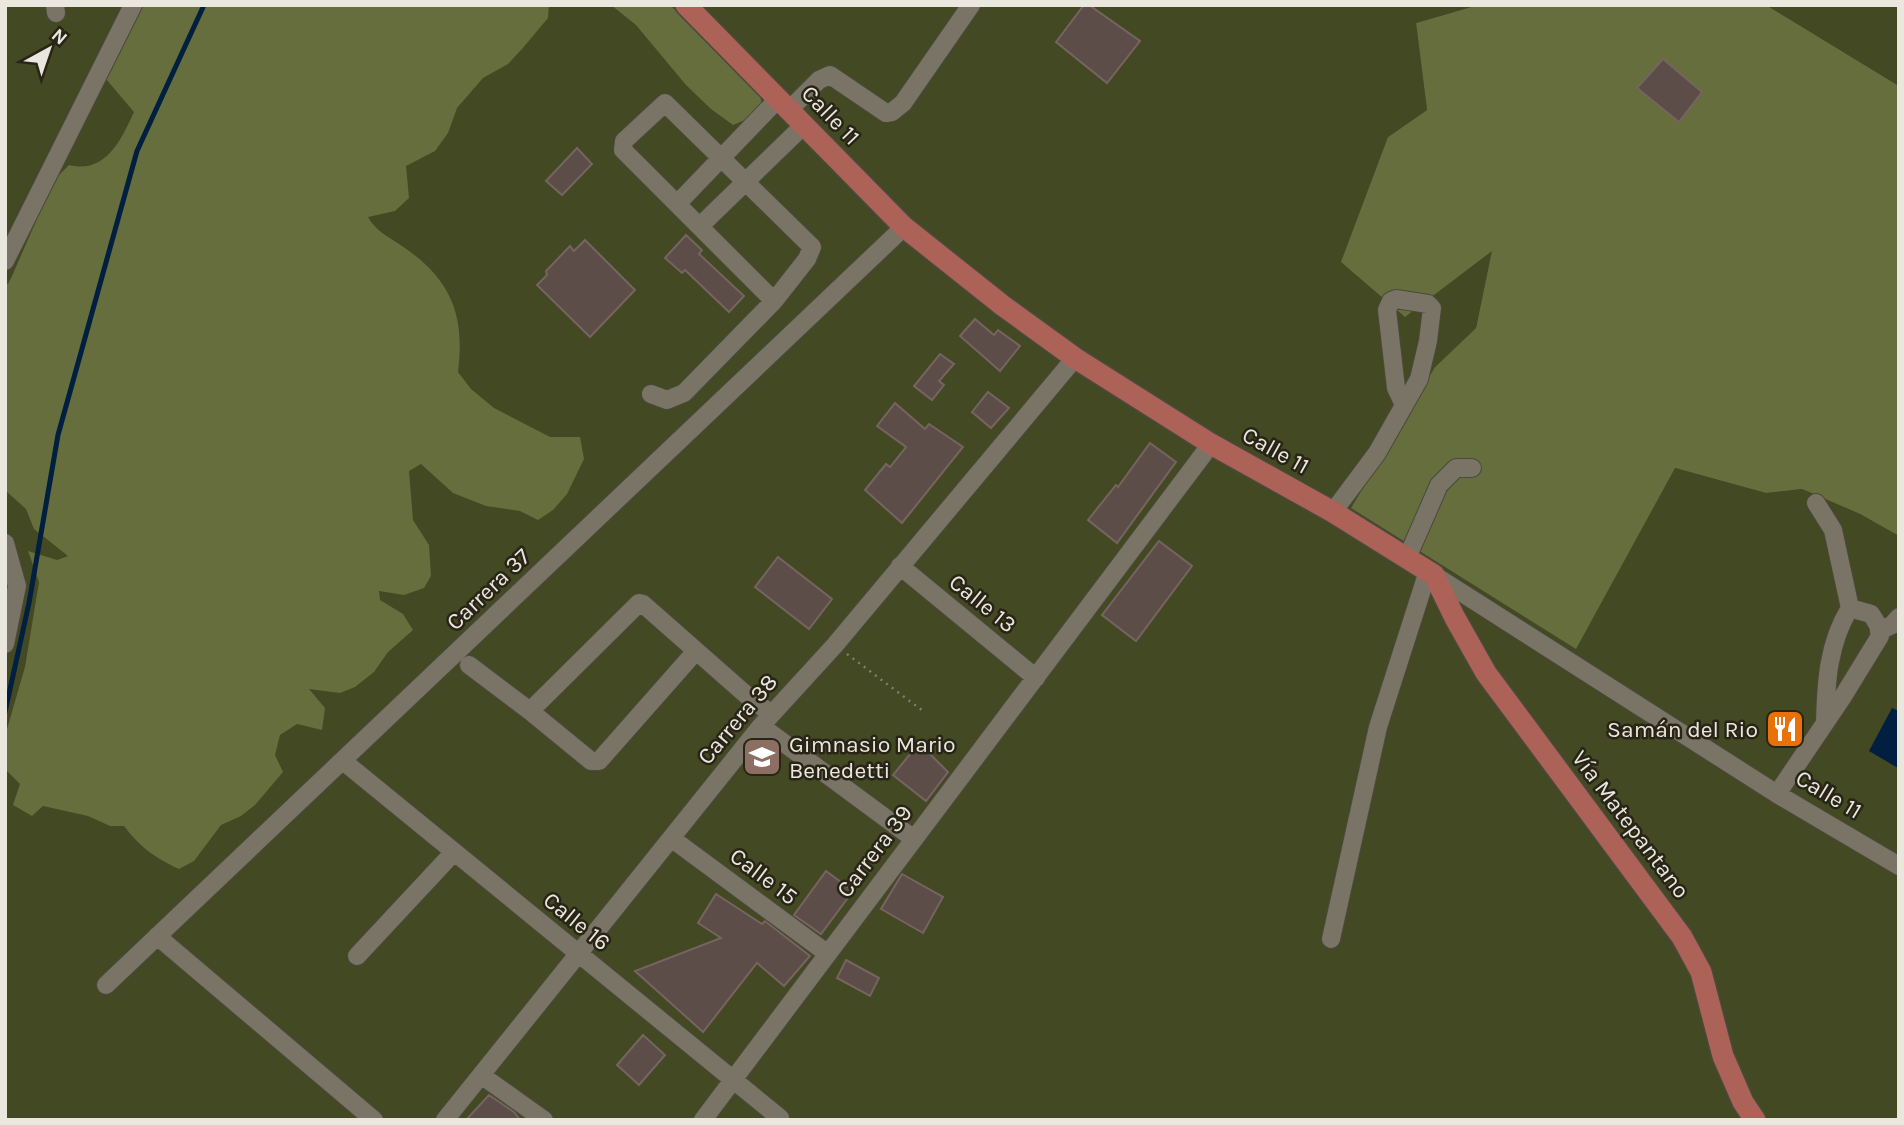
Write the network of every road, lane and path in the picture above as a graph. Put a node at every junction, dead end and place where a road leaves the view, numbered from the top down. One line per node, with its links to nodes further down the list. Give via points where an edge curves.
1 (133, 5): 10 (street)
2 (686, 5): 4 (main road, Calle 11)
3 (971, 5): 4 (street, via 903,103 892,112 886,113 830,75 819,80)
4 (790, 112): 5 (street); 6 (street); 9 (main road, Calle 11)
5 (721, 158): 6 (street); 7 (street); 7 (street, via 665,103 624,141 623,150)
6 (746, 182): 8 (street); 11 (street, via 812,247)
7 (677, 204): 8 (street)
8 (700, 226): 11 (street)
9 (904, 227): 12 (main road, Calle 11); 35 (street, Carrera 37)
10 (5, 261)
11 (774, 301): 13 (street, via 684,393 667,400)
12 (1075, 358): 15 (main road, Calle 11); 21 (street, Carrera 38)
13 (651, 394)
14 (1404, 405): 14 (street, via 1419,379 1432,308 1396,299 1387,310 1396,388); 18 (street, via 1377,453)
15 (1211, 444): 18 (main road, Calle 11); 30 (street, Carrera 39)
16 (1472, 468): 20 (street, via 1455,468 1439,485)
17 (1816, 503): 23 (street, via 1833,530)
18 (1333, 512): 20 (main road, Calle 11)
19 (5, 543): 26 (street, via 17,586)
20 (1407, 558): 22 (main road, Calle 11)
21 (900, 566): 27 (street, Carrera 38); 30 (street, Calle 13)
22 (1431, 573): 36 (street, Calle 11); 42 (street, via 1378,727); 54 (main road, Vía Matepantano, via 1486,673 1682,937 1701,972 1723,1056)
23 (1850, 608): 25 (street, via 1871,614); 34 (street, via 1840,623 1827,672)
24 (1899, 617): 25 (street)
25 (1879, 631): 34 (street)
26 (5, 644)
27 (835, 645): 31 (path); 33 (street, Carrera 38)
28 (696, 651): 32 (street, via 639,603); 32 (street, via 599,761 591,761); 33 (street, via 752,700)
29 (469, 665): 32 (street)
30 (1036, 678): 38 (street, Carrera 39)
31 (923, 710)
32 (530, 711)
33 (767, 720): 37 (street, Carrera 38); 38 (street)
34 (1825, 723): 36 (street)
35 (343, 761): 39 (street, Calle 16); 41 (street, Carrera 37)
36 (1777, 794): 40 (street, Calle 11)
37 (671, 838): 43 (street, Carrera 38); 44 (street, Calle 15)
38 (914, 839): 44 (street, Carrera 39)
39 (454, 852): 43 (street, Calle 16); 45 (street)
40 (1899, 866)
41 (157, 936): 46 (street, Carrera 37); 50 (street)
42 (1331, 939)
43 (579, 954): 47 (street, Carrera 38); 48 (street, Calle 16)
44 (828, 954): 48 (street, Carrera 39)
45 (357, 956)
46 (106, 985)
47 (481, 1075): 51 (street, Carrera 38); 52 (street)
48 (733, 1080): 49 (street, Calle 16); 53 (street, Carrera 39)
49 (780, 1118)
50 (374, 1120)
51 (445, 1120)
52 (544, 1120)
53 (703, 1120)
54 (1755, 1120)

